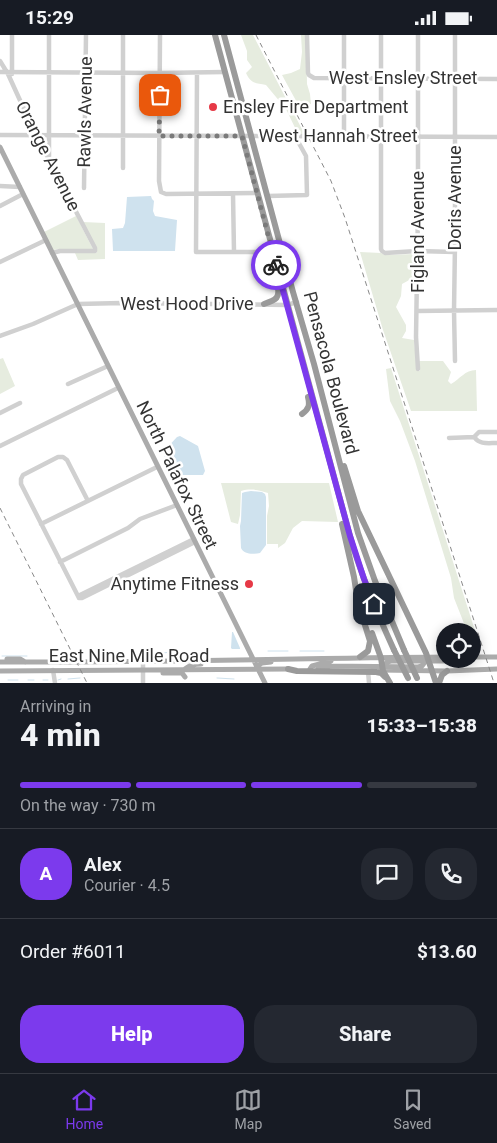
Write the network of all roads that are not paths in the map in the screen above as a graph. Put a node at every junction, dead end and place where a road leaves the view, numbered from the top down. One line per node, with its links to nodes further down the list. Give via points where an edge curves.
1 (12, 35): 15 (street)
2 (49, 35): 16 (street)
3 (86, 35): 17 (street, Rawls Avenue)
4 (123, 35): 18 (street)
5 (160, 35): 19 (street)
6 (214, 35): 21 (highway, Pensacola Boulevard)
7 (223, 35): 36 (highway, Pensacola Boulevard)
8 (307, 35): 25 (street, West Ensley Street, via 309,75 318,79)
9 (344, 35): 25 (street)
10 (381, 35): 22 (street)
11 (418, 35): 23 (street, Figland Avenue)
12 (455, 35): 24 (street, Doris Avenue)
13 (0, 61): 14 (street, Orange Avenue)
14 (3, 72): 15 (street); 27 (street, Orange Avenue)
15 (12, 72): 16 (street); 27 (street)
16 (49, 72): 17 (street); 30 (street)
17 (86, 73): 18 (street); 31 (street, Rawls Avenue)
18 (123, 73): 19 (street); 32 (street)
19 (160, 73): 20 (street); 33 (street)
20 (198, 73): 21 (street); 34 (street)
21 (225, 75): 35 (highway, Pensacola Boulevard); 36 (highway, via 234,93 243,129)
22 (381, 78): 23 (street, West Ensley Street); 25 (street, West Ensley Street); 39 (street)
23 (418, 78): 24 (street, West Ensley Street); 40 (street, Figland Avenue)
24 (455, 78): 26 (street, West Ensley Street); 41 (street, Doris Avenue)
25 (344, 79): 38 (street)
26 (497, 79)
27 (12, 83): 29 (street, Orange Avenue)
28 (0, 135): 29 (street, West Hannah Street)
29 (36, 135): 30 (street, West Hannah Street); 44 (street, Orange Avenue)
30 (48, 135): 31 (street, West Hannah Street); 44 (street)
31 (85, 136): 32 (street, West Hannah Street); 48 (street, Rawls Avenue)
32 (123, 136): 33 (street, West Hannah Street); 45 (street)
33 (159, 136): 34 (street, West Hannah Street); 49 (street, via 161,192)
34 (197, 136): 35 (street, West Hannah Street); 49 (street)
35 (242, 136): 36 (street, West Hannah Street); 50 (highway, Pensacola Boulevard); 53 (highway, via 250,143)
36 (252, 136): 37 (street, West Hannah Street); 53 (highway, Pensacola Boulevard)
37 (295, 136): 38 (street, West Hannah Street); 53 (street, via 306,156 307,195)
38 (344, 137): 39 (street, West Hannah Street)
39 (380, 137): 40 (street, West Hannah Street); 57 (street, via 381,249 385,253)
40 (418, 137): 41 (street, West Hannah Street); 57 (street, Figland Avenue)
41 (455, 137): 42 (street, West Hannah Street); 59 (street, Doris Avenue)
42 (497, 137)
43 (0, 147): 47 (main road, North Palafox Street)
44 (49, 160): 60 (street, Orange Avenue, via 95,248 95,251)
45 (122, 168)
46 (0, 186): 47 (street)
47 (20, 187): 51 (main road, North Palafox Street)
48 (84, 189)
49 (196, 193): 52 (street); 58 (street, via 196,252)
50 (257, 193): 52 (street); 56 (highway, Pensacola Boulevard)
51 (23, 194): 54 (street); 55 (main road, North Palafox Street)
52 (233, 194): 58 (street)
53 (268, 196): 62 (highway, Pensacola Boulevard)
54 (0, 206)
55 (46, 240): 60 (main road, North Palafox Street); 61 (street)
56 (271, 247): 58 (street, via 262,252); 62 (highway, via 277,256 290,299); 64 (highway, via 272,267 279,291 275,300); 65 (highway, Pensacola Boulevard)
57 (418, 251): 59 (street); 66 (street, Figland Avenue)
58 (234, 252)
59 (455, 252): 67 (street, Doris Avenue)
60 (52, 253): 63 (main road, North Palafox Street)
61 (0, 262)
62 (297, 302): 65 (street, West Hood Drive); 74 (highway, Pensacola Boulevard)
63 (78, 304): 64 (street, West Hood Drive); 69 (street); 71 (main road, North Palafox Street)
64 (264, 305): 65 (street, West Hood Drive)
65 (287, 305): 73 (highway, Pensacola Boulevard); 74 (highway, via 295,308 311,369)
66 (417, 311): 67 (street); 72 (street, Figland Avenue)
67 (454, 311): 68 (street); 70 (street, Doris Avenue)
68 (497, 311)
69 (0, 337)
70 (455, 361)
71 (108, 366): 75 (street); 76 (main road, North Palafox Street)
72 (418, 369)
73 (305, 371): 78 (highway, Pensacola Boulevard); 80 (highway, via 303,380 310,404)
74 (318, 381): 81 (highway, Pensacola Boulevard)
75 (68, 384)
76 (118, 388): 86 (street, North Palafox Street); 87 (main road, North Palafox Street)
77 (20, 403): 79 (street)
78 (316, 411): 88 (highway, via 324,418 335,461); 89 (highway, Pensacola Boulevard)
79 (0, 413)
80 (302, 414)
81 (330, 425): 88 (highway, Pensacola Boulevard); 106 (highway, via 358,511)
82 (497, 431): 83 (street, via 479,432)
83 (474, 437): 84 (street); 85 (street, via 482,443)
84 (449, 438)
85 (497, 443)
86 (0, 446)
87 (157, 467): 90 (street); 91 (main road, North Palafox Street)
88 (341, 470): 135 (highway, Pensacola Boulevard, bridge, via 365,555 384,606)
89 (334, 481): 95 (highway); 134 (highway, Pensacola Boulevard, bridge, via 364,579)
90 (88, 501): 92 (street); 92 (street, via 66,458 53,460 21,479)
91 (177, 505): 93 (main road, North Palafox Street); 94 (street, via 140,519)
92 (41, 524): 94 (street)
93 (194, 541): 94 (street, via 79,598); 96 (main road, North Palafox Street)
94 (60, 562)
95 (356, 587): 98 (highway, via 370,641 368,651); 101 (highway)
96 (246, 645): 103 (main road, North Palafox Street); 105 (main road, via 245,653)
97 (351, 657): 98 (main road); 103 (main road, East Nine Mile Road); 109 (main road, via 344,661)
98 (360, 657): 101 (main road)
99 (481, 657): 100 (main road)
100 (497, 657)
101 (381, 658): 106 (main road); 117 (highway)
102 (436, 658): 106 (main road)
103 (253, 659): 105 (main road, East Nine Mile Road); 120 (main road, via 246,666); 121 (main road, North Palafox Street)
104 (229, 660): 105 (main road, East Nine Mile Road); 108 (main road, East Nine Mile Road); 119 (main road, via 220,664 196,664)
105 (237, 660)
106 (427, 660): 107 (main road); 117 (main road, via 391,661); 131 (highway)
107 (436, 660)
108 (183, 661): 116 (main road, East Nine Mile Road); 116 (main road, via 175,667)
109 (331, 661): 121 (main road, via 267,662 259,665); 124 (main road)
110 (0, 662): 111 (main road, via 20,659); 111 (main road, East Nine Mile Road, via 6,665)
111 (25, 662): 112 (main road, East Nine Mile Road)
112 (38, 662): 113 (main road, East Nine Mile Road); 129 (main road, via 34,667)
113 (70, 662): 114 (main road, East Nine Mile Road); 126 (main road, via 42,666)
114 (90, 662): 115 (main road, East Nine Mile Road); 128 (main road)
115 (124, 662): 116 (main road, East Nine Mile Road); 128 (main road, via 94,666)
116 (144, 667): 119 (main road, East Nine Mile Road); 128 (main road, East Nine Mile Road); 133 (main road, via 152,673 182,673); 138 (street)
117 (383, 668): 125 (main road, via 331,666); 130 (main road); 131 (main road); 136 (highway)
118 (496, 668): 132 (main road)
119 (185, 669): 120 (main road, East Nine Mile Road); 133 (street)
120 (192, 669): 121 (main road, East Nine Mile Road)
121 (258, 669): 122 (main road, East Nine Mile Road); 140 (main road, North Palafox Street)
122 (274, 669): 123 (main road, East Nine Mile Road); 140 (main road, via 267,674)
123 (288, 669): 124 (main road, East Nine Mile Road); 130 (highway)
124 (310, 669): 125 (main road, East Nine Mile Road)
125 (318, 669): 130 (main road)
126 (38, 670): 127 (main road, East Nine Mile Road); 129 (main road, East Nine Mile Road)
127 (53, 670): 128 (main road, East Nine Mile Road); 137 (street)
128 (90, 670)
129 (3, 671)
130 (368, 671): 136 (highway, via 381,673); 141 (street)
131 (431, 671): 132 (main road); 142 (highway)
132 (447, 671): 142 (highway)
133 (185, 677): 139 (street)
134 (409, 680)
135 (419, 680)
136 (389, 681)
137 (56, 683)
138 (143, 683)
139 (185, 683)
140 (265, 683)
141 (369, 683)
142 (437, 683)

